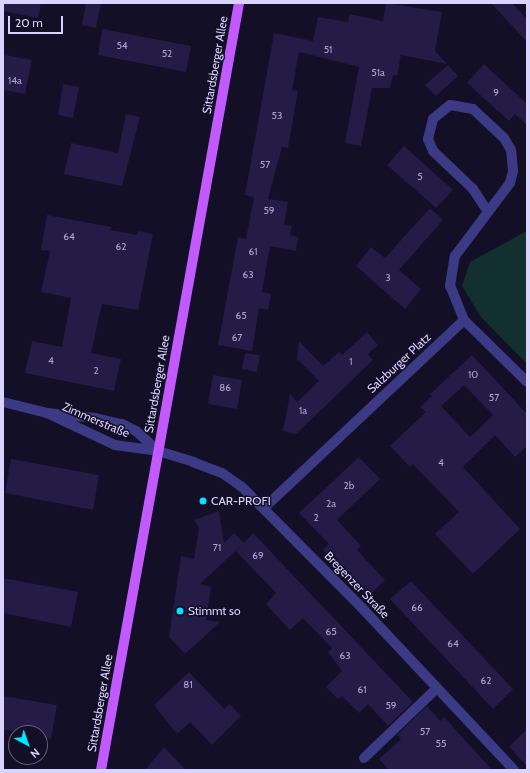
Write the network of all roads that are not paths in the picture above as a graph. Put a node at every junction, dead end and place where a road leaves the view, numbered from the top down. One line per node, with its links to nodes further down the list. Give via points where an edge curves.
1 (239, 3): 7 (main road, Sittardsberger Allee)
2 (488, 212): 2 (street, via 510,183 511,150 493,127 473,110 450,105 433,119 428,140 433,151 473,189); 3 (street, via 455,256 450,286)
3 (464, 320): 4 (street); 8 (street, Salzburger Platz)
4 (527, 382)
5 (3, 402): 6 (street, Zimmerstraße)
6 (47, 413): 7 (street, Zimmerstraße, via 116,445); 7 (street, Zimmerstraße, via 95,418 122,424 136,430)
7 (158, 451): 8 (street, Bregenzer Straße, via 222,473 242,487); 11 (main road, Sittardsberger Allee)
8 (264, 508): 9 (street, Bregenzer Straße)
9 (437, 688): 10 (street); 12 (street, Bregenzer Straße)
10 (364, 758)
11 (101, 770)
12 (514, 770)

